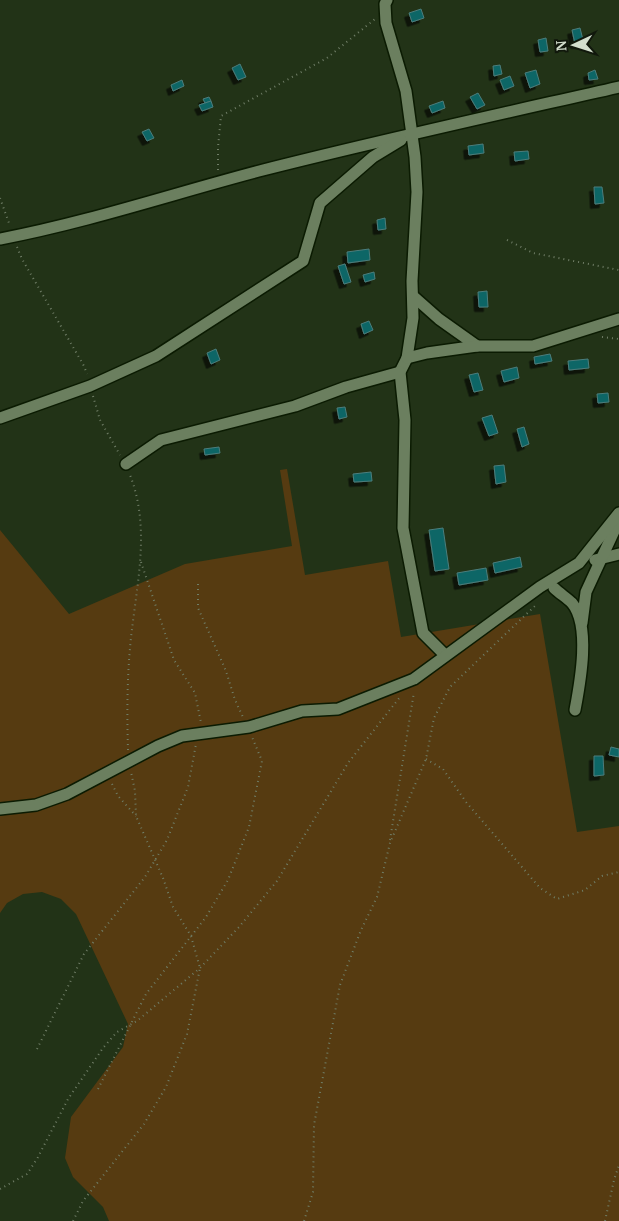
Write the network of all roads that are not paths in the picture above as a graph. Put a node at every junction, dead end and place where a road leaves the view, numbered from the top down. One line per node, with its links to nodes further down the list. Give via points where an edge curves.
1 (386, 2): 3 (street, via 386,23 406,92)
2 (619, 87): 3 (street)
3 (410, 134): 4 (street, via 218,182 122,211); 5 (street, via 417,192); 10 (street, via 373,157 320,203 303,261 156,356 90,386)
4 (0, 239)
5 (413, 296): 7 (street); 8 (street)
6 (619, 319): 7 (street, via 533,346)
7 (477, 346): 8 (street)
8 (406, 358): 9 (street)
9 (400, 372): 11 (street, via 295,406 160,440); 18 (street, via 405,420 403,528 423,633)
10 (0, 418)
11 (126, 464)
12 (618, 514): 14 (street, via 615,529); 15 (street)
13 (619, 554): 14 (street)
14 (600, 559): 15 (street); 17 (street, via 586,592)
15 (579, 563): 18 (street, via 540,587)
16 (554, 588): 17 (street, via 571,602)
17 (581, 628): 19 (street)
18 (445, 656): 20 (street, via 414,679 338,709 302,711 248,728 182,736 66,794 36,805)
19 (575, 710)
20 (0, 809)

